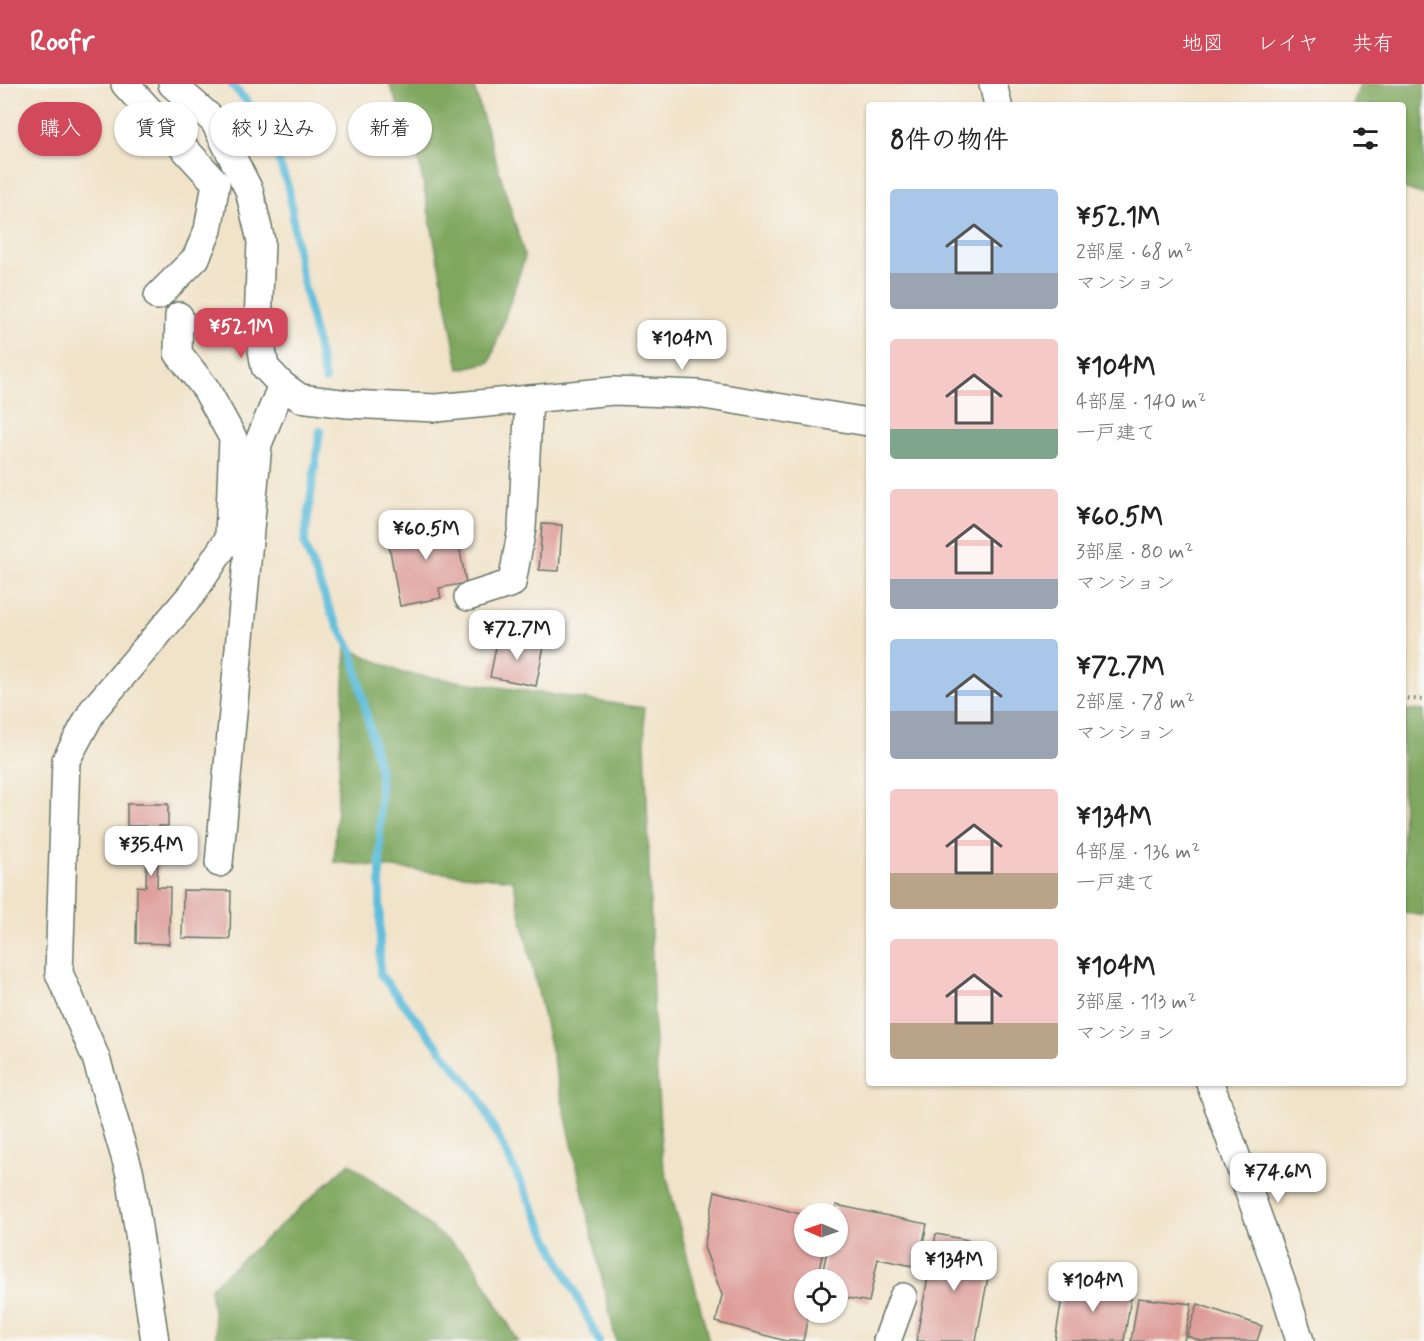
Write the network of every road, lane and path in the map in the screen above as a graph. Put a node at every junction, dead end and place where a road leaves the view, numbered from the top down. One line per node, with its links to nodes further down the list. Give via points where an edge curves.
1 (125, 84): 5 (street, via 216,183 208,230 196,258)
2 (172, 84): 7 (street, via 214,121 249,190 261,241 258,327 265,368)
3 (993, 84): 4 (street)
4 (997, 102)
5 (158, 296)
6 (179, 316): 16 (street, via 178,353 206,389 233,438 229,538 192,594 93,710 66,760 59,973 96,1058 130,1174)
7 (282, 386): 8 (street, via 300,398 348,404 436,408); 13 (street, via 258,444)
8 (529, 399): 9 (street, via 613,391 698,394); 10 (street, via 522,528 512,584)
9 (866, 422)
10 (468, 597)
11 (1406, 698): 12 (path)
12 (1424, 700)
13 (219, 863)
14 (1211, 1086): 18 (street)
15 (903, 1297): 17 (street)
16 (155, 1341)
17 (887, 1341)
18 (1300, 1341)

